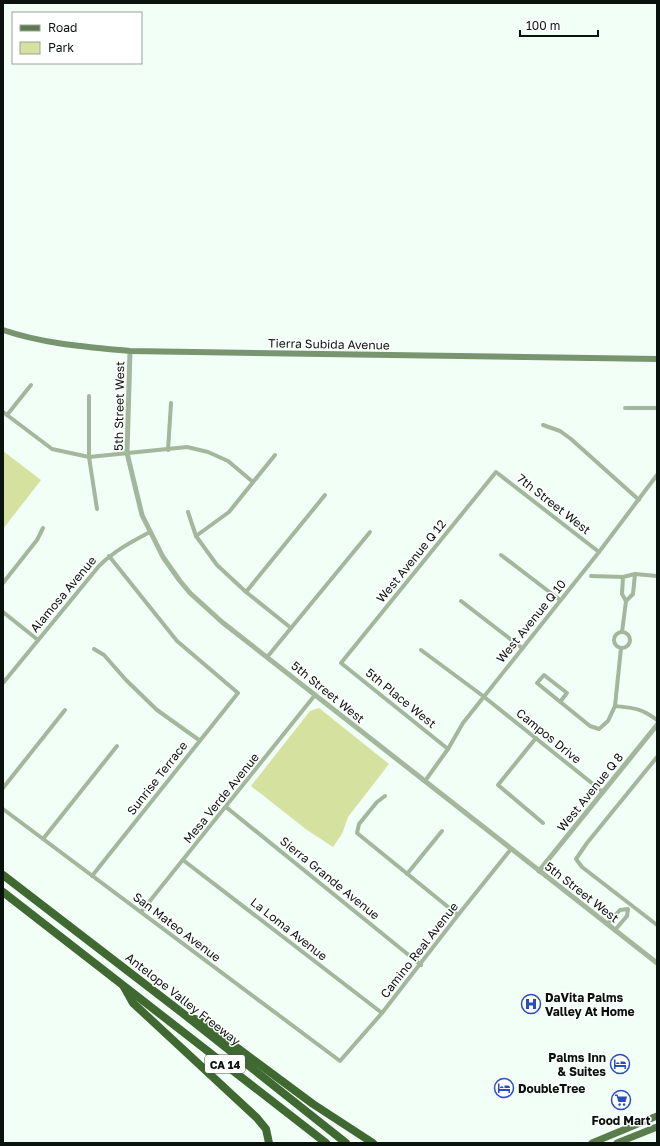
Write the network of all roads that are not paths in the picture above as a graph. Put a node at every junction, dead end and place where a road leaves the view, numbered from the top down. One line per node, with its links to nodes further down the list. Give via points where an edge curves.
1 (3, 330): 2 (main road, Tierra Subida Avenue, via 21,336 83,347)
2 (130, 351): 3 (main road, Tierra Subida Avenue); 12 (street, 5th Street West)
3 (657, 359)
4 (31, 385): 9 (street)
5 (89, 396): 14 (street)
6 (171, 403): 11 (street)
7 (625, 408): 8 (street)
8 (657, 408)
9 (5, 414): 14 (street, via 52,449)
10 (543, 425): 19 (street, via 560,431 571,439)
11 (168, 450): 12 (street); 17 (street, via 187,447 208,452 228,461)
12 (127, 453): 14 (street); 23 (street, 5th Street West, via 142,515)
13 (275, 455): 17 (street)
14 (89, 456): 20 (street)
15 (496, 472): 26 (street, 7th Street West); 47 (street, West Avenue Q 12)
16 (657, 476): 19 (street, West Avenue Q 10)
17 (253, 482): 25 (street, via 229,512)
18 (325, 495): 34 (street)
19 (639, 500): 26 (street, West Avenue Q 10)
20 (97, 509)
21 (188, 512): 25 (street)
22 (43, 528): 33 (street, via 37,540)
23 (150, 532): 28 (street, Alamosa Avenue); 46 (street, 5th Street West, via 163,557 190,593 222,622)
24 (370, 532): 39 (street)
25 (196, 536): 34 (street, via 217,565)
26 (599, 552): 35 (street, West Avenue Q 10)
27 (501, 555): 35 (street)
28 (109, 556): 41 (street, Alamosa Avenue); 57 (street, Sunrise Terrace, via 177,641 238,693)
29 (635, 574): 31 (street); 32 (street); 36 (street, via 633,594)
30 (592, 576): 32 (street)
31 (657, 576)
32 (623, 577): 36 (street, via 622,594)
33 (3, 583)
34 (246, 592): 39 (street)
35 (560, 600): 42 (street, West Avenue Q 10)
36 (626, 601): 40 (street)
37 (461, 602): 42 (street)
38 (3, 612): 41 (street)
39 (291, 628): 46 (street)
40 (622, 632): 43 (street, via 617,633 614,639 615,644); 43 (street, via 627,633 630,640 628,645)
41 (38, 640): 48 (street, Alamosa Avenue)
42 (522, 648): 50 (street, West Avenue Q 10)
43 (621, 648): 52 (street)
44 (94, 649): 57 (street, via 104,655 157,710)
45 (421, 650): 50 (street, Campos Drive)
46 (268, 656): 49 (street, 5th Street West)
47 (341, 663): 59 (street, 5th Place West)
48 (3, 683)
49 (315, 695): 61 (street, 5th Street West); 65 (street, Mesa Verde Avenue)
50 (483, 696): 56 (street, Campos Drive); 59 (street, West Avenue Q 10)
51 (560, 702): 51 (street, via 537,684 544,675 567,693); 52 (street, via 590,726 599,729 608,721)
52 (615, 706): 54 (street, via 646,711)
53 (65, 710): 62 (street)
54 (657, 720)
55 (657, 725): 63 (street, West Avenue Q 8)
56 (536, 738): 63 (street, Campos Drive); 67 (street, via 498,785)
57 (199, 740): 75 (street, Sunrise Terrace)
58 (117, 746): 69 (street)
59 (448, 749): 61 (street, West Avenue Q 10)
60 (657, 757): 77 (street, via 576,859)
61 (425, 781): 70 (street, 5th Street West)
62 (3, 788)
63 (603, 792): 72 (street, West Avenue Q 8)
64 (385, 796): 73 (street, via 359,824 357,833)
65 (226, 808): 71 (street, Mesa Verde Avenue); 84 (street, Sierra Grande Avenue)
66 (3, 809): 69 (street, San Mateo Avenue)
67 (543, 823)
68 (442, 831): 73 (street)
69 (43, 839): 75 (street, San Mateo Avenue)
70 (511, 849): 72 (street, 5th Street West); 79 (street, Camino Real Avenue)
71 (183, 860): 78 (street, Mesa Verde Avenue); 86 (street, La Loma Avenue)
72 (539, 871): 80 (street, 5th Street West)
73 (408, 874): 79 (street)
74 (3, 875): 87 (highway, Antelope Valley Freeway / CA 14)
75 (92, 876): 78 (street, San Mateo Avenue)
76 (3, 892): 85 (highway, Antelope Valley Freeway / CA 14)
77 (629, 907): 80 (street, via 620,910); 81 (street); 82 (street, via 627,916)
78 (141, 912): 88 (street, San Mateo Avenue)
79 (458, 915): 84 (street, Camino Real Avenue)
80 (607, 924): 82 (street, 5th Street West)
81 (657, 925)
82 (615, 930): 83 (street, 5th Street West)
83 (657, 963)
84 (421, 965): 86 (street, Camino Real Avenue)
85 (123, 984): 94 (highway, via 133,1003 257,1118 266,1129); 95 (highway, Antelope Valley Freeway / CA 14)
86 (382, 1013): 88 (street, Camino Real Avenue)
87 (185, 1015): 96 (highway, Antelope Valley Freeway / CA 14); 97 (highway, via 204,1023 313,1104)
88 (340, 1061)
89 (657, 1116): 93 (main road)
90 (657, 1120): 92 (main road, via 638,1130)
91 (657, 1127): 92 (main road)
92 (635, 1136): 99 (main road)
93 (606, 1140): 98 (main road)
94 (269, 1143)
95 (326, 1143)
96 (346, 1143)
97 (372, 1143)
98 (592, 1143)
99 (617, 1143)

